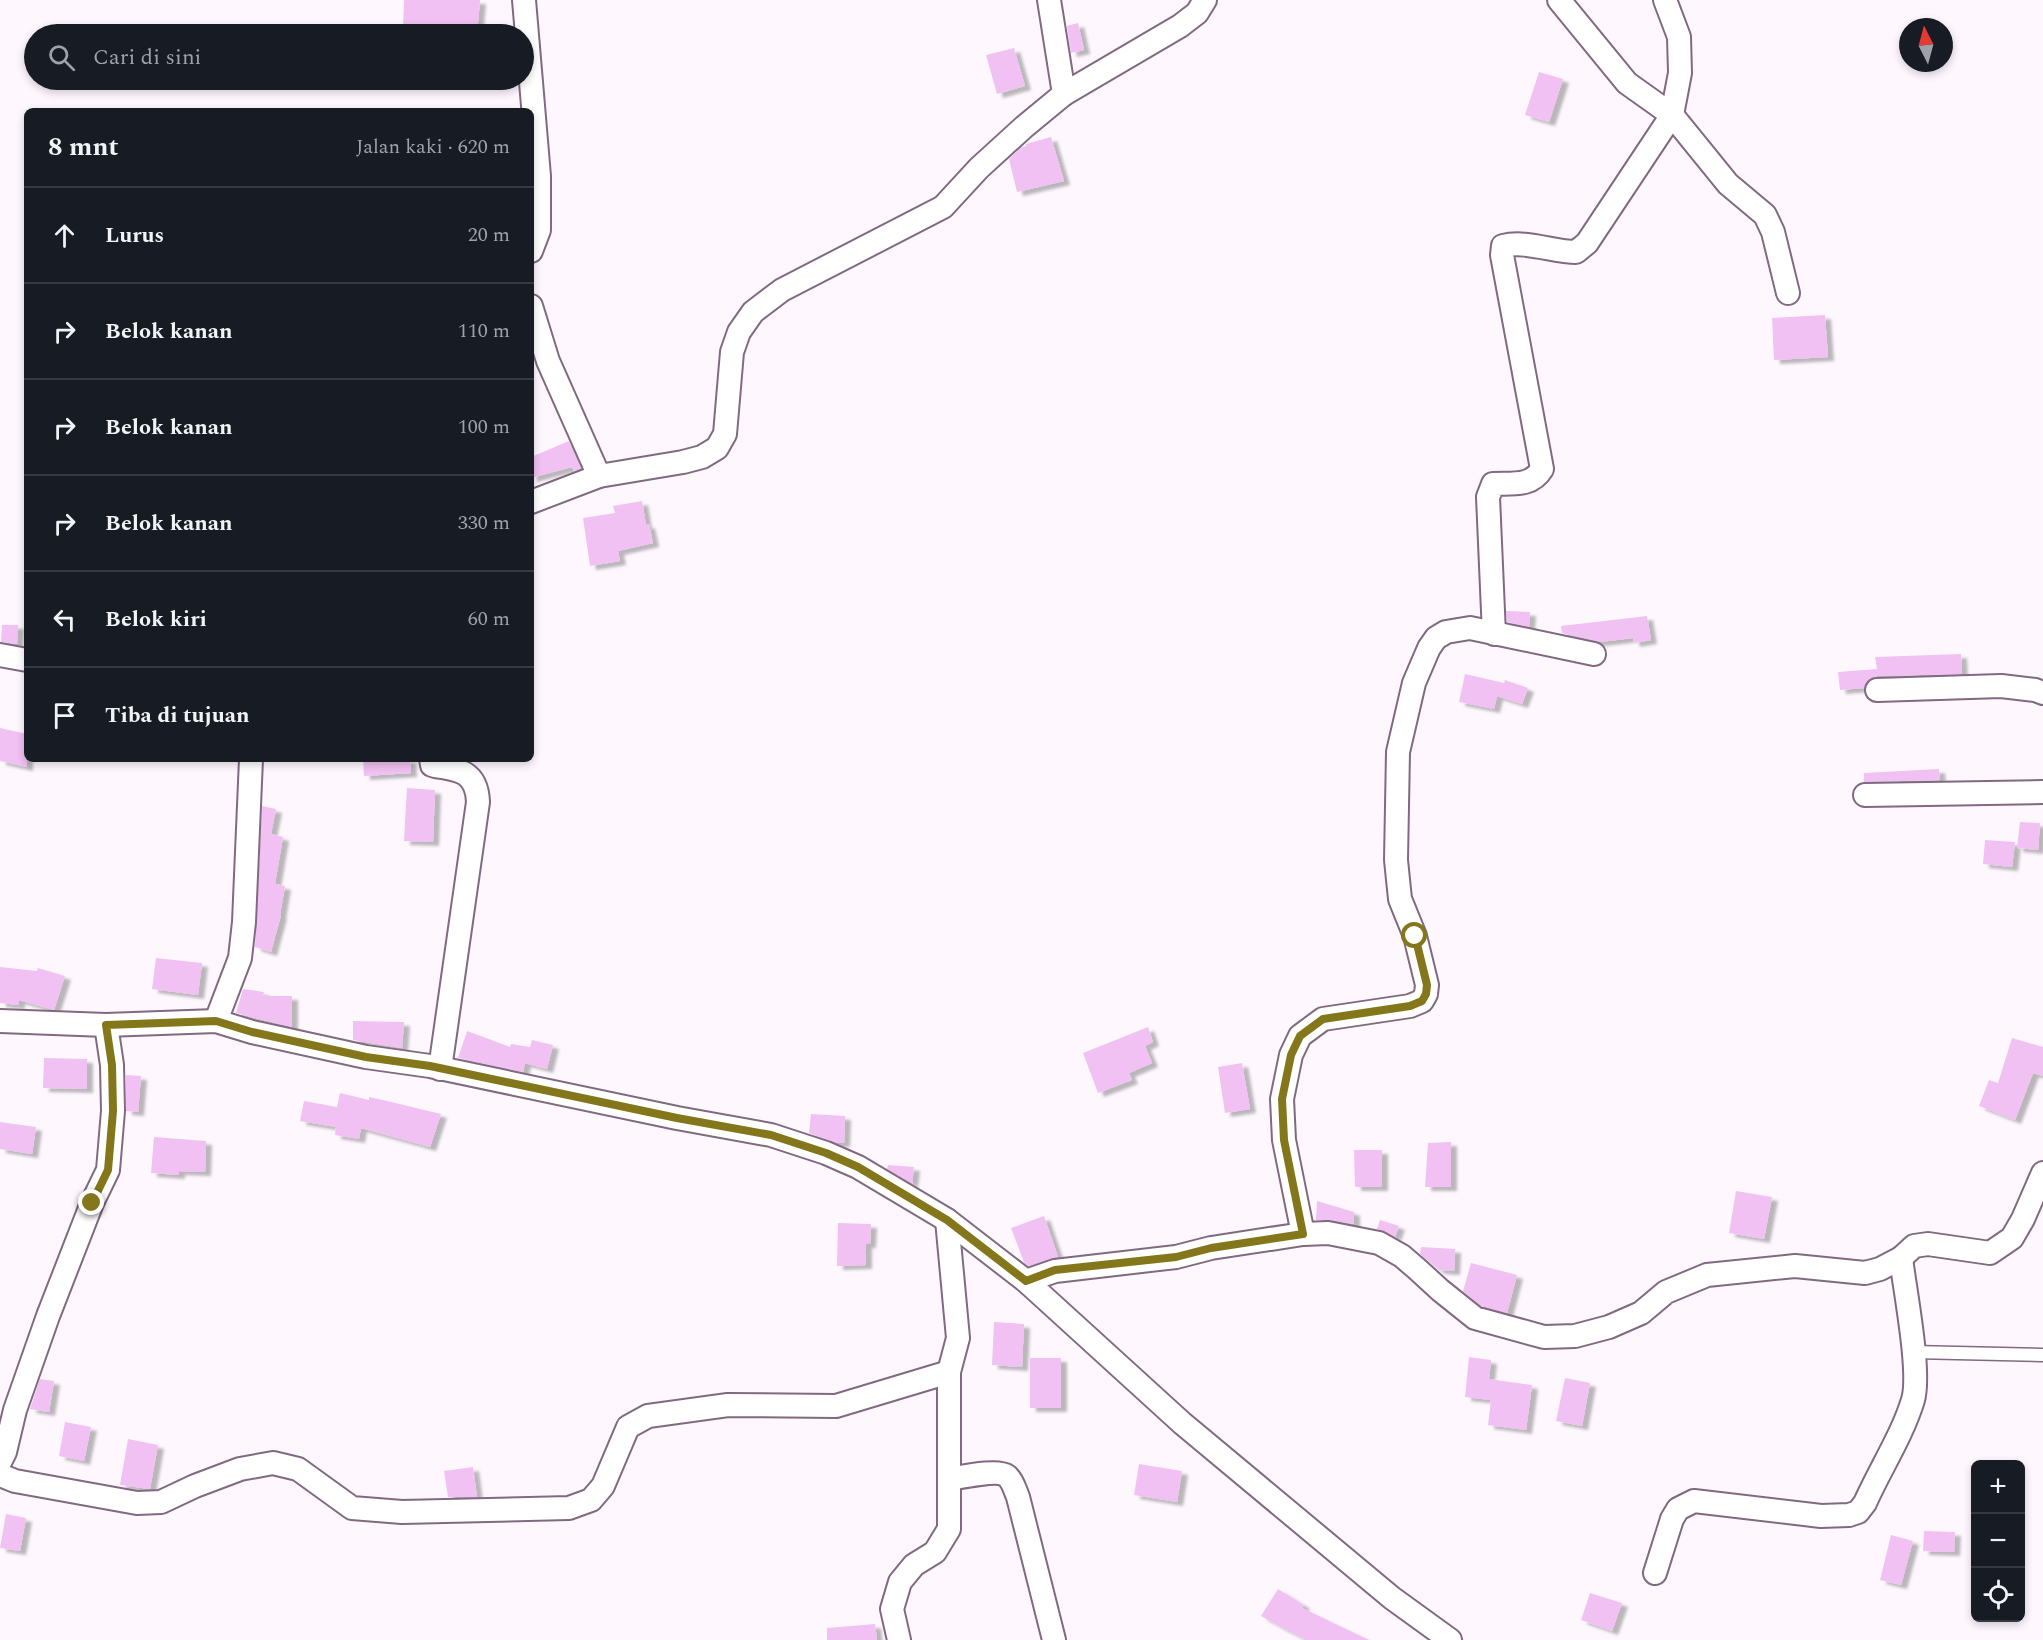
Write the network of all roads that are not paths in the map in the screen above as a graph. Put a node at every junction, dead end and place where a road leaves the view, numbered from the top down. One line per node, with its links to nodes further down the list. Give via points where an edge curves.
1 (524, 0): 6 (street)
2 (1049, 0): 8 (street)
3 (1205, 0): 8 (street, via 1197,13 1180,26)
4 (1559, 0): 11 (street, via 1628,83)
5 (1665, 0): 11 (street, via 1679,37 1680,73)
6 (526, 24)
7 (532, 90): 9 (street)
8 (1064, 94): 15 (street, via 980,168 943,207 782,290 753,312 739,332 732,352 725,434 717,448 683,462)
9 (534, 108)
10 (534, 110): 12 (street, via 540,176 539,230)
11 (1672, 115): 13 (street, via 1728,184 1765,215); 17 (street, via 1587,243 1576,252 1503,246 1542,469 1527,483 1493,484 1490,489)
12 (534, 243)
13 (1788, 293)
14 (534, 316): 15 (street, via 548,361)
15 (599, 476): 16 (street)
16 (534, 501)
17 (1494, 634): 18 (street); 34 (street, via 1455,629 1436,638 1414,684 1398,752 1400,899 1415,936 1427,985 1424,998 1410,1006 1323,1019 1300,1036 1291,1055 1282,1099 1284,1140)
18 (1594, 654)
19 (0, 655): 20 (street)
20 (24, 659)
21 (1877, 690): 22 (street, via 2001,686)
22 (2043, 693)
23 (251, 762): 28 (street, via 240,958)
24 (431, 762): 30 (street, via 467,774 478,802)
25 (2043, 792): 26 (street)
26 (1865, 795)
27 (0, 1021): 29 (street)
28 (216, 1021): 29 (street); 30 (street, via 366,1057)
29 (106, 1025): 40 (street, via 113,1111 108,1170 48,1316)
30 (440, 1069): 32 (street, via 780,1137 858,1167)
31 (2043, 1173): 33 (street)
32 (947, 1220): 36 (street); 39 (street, via 958,1338)
33 (2033, 1222): 35 (street, via 1989,1253 1928,1244 1914,1246)
34 (1303, 1234): 35 (street, via 1328,1233 1379,1244 1409,1262 1475,1318 1544,1337 1575,1336 1609,1327 1641,1313 1666,1292 1707,1275 1795,1266 1865,1273); 36 (street, via 1176,1257 1055,1270)
35 (1902, 1258): 37 (street)
36 (1026, 1281): 46 (street, via 1182,1423 1392,1598)
37 (1913, 1352): 38 (lane); 43 (street, via 1914,1397 1858,1512 1821,1516 1694,1501 1678,1509 1672,1519)
38 (2043, 1355)
39 (949, 1372): 41 (street, via 836,1406 728,1405 648,1416 628,1427 603,1486 591,1500 569,1508 402,1512 352,1508 298,1469 273,1463 240,1469 161,1502 137,1503); 42 (street)
40 (0, 1462)
41 (0, 1475)
42 (949, 1479): 44 (street, via 949,1529 935,1552 914,1565 900,1582 892,1609); 45 (street, via 1001,1473 1008,1477)
43 (1655, 1573)
44 (899, 1640)
45 (1054, 1640)
46 (1450, 1640)

